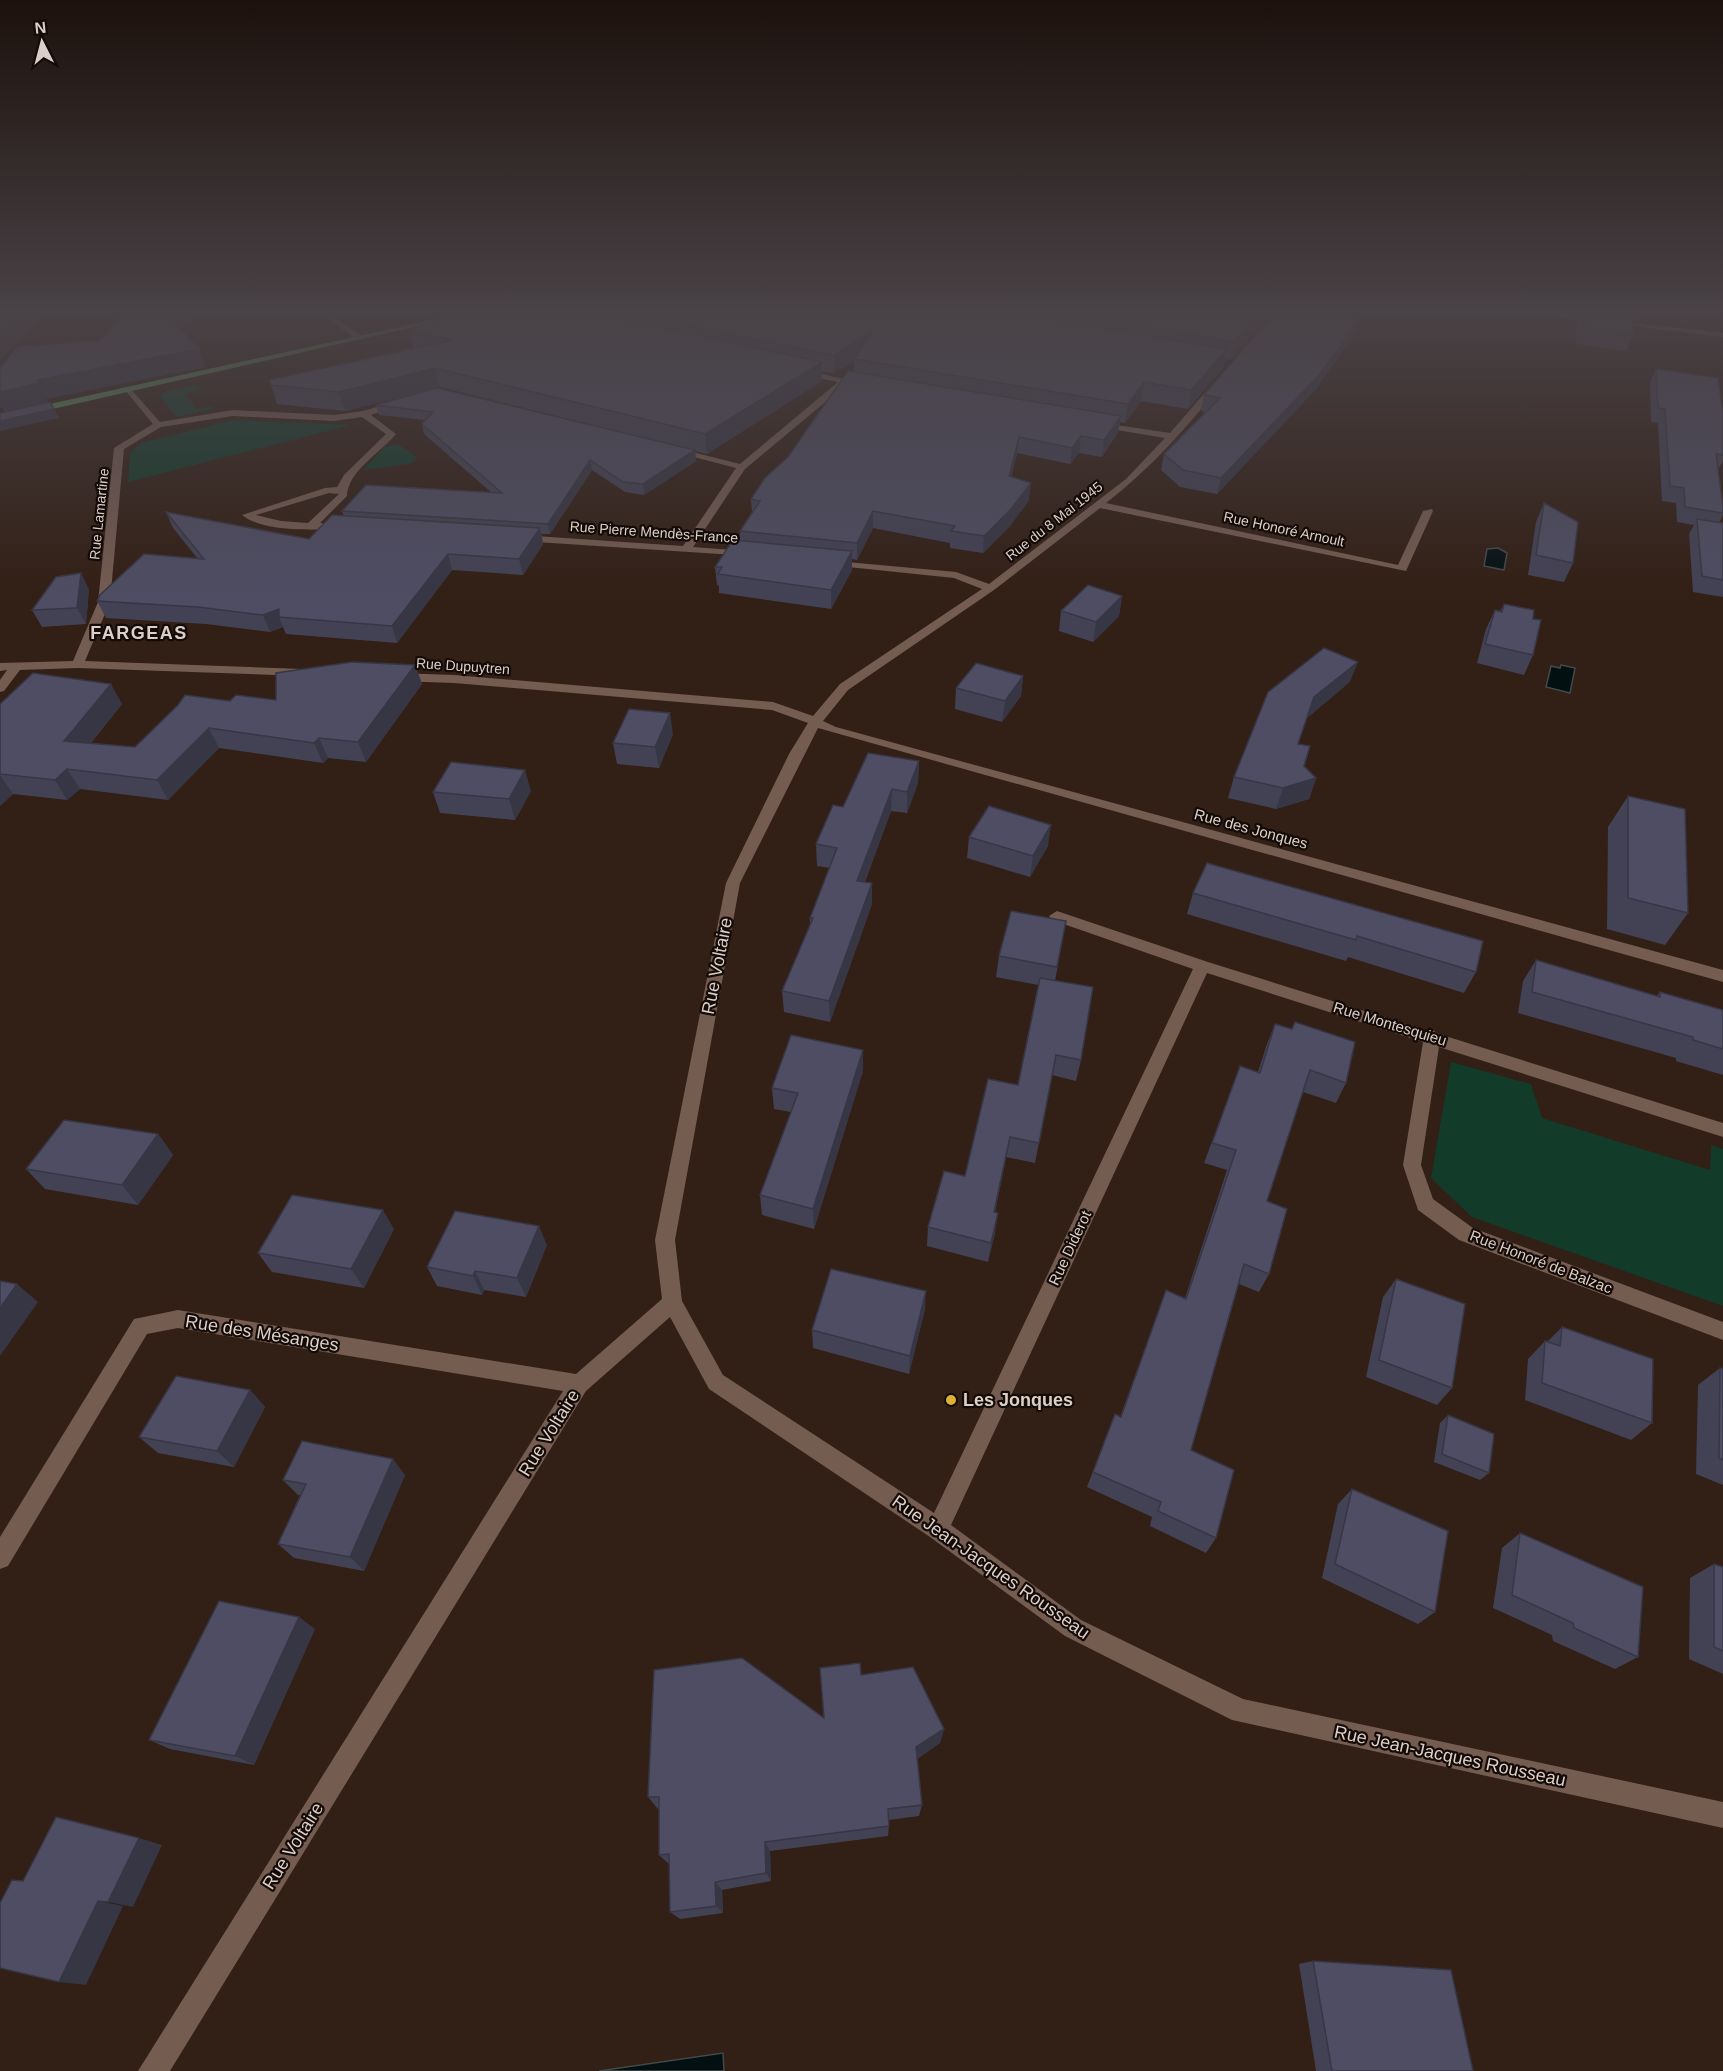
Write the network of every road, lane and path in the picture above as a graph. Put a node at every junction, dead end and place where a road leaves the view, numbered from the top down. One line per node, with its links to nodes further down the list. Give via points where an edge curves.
1 (57, 406): 7 (main road)
2 (142, 406): 9 (street)
3 (394, 406): 6 (street)
4 (815, 406): 12 (street)
5 (1198, 406): 10 (street, Rue du 8 Mai 1945)
6 (364, 414): 9 (street, via 334,418 233,413); 13 (street, via 391,434 347,477)
7 (0, 418)
8 (1090, 423): 10 (street)
9 (158, 425): 23 (street, Rue Lamartine, via 119,448 104,602)
10 (1172, 436): 14 (street, Rue du 8 Mai 1945, via 1129,480)
11 (663, 448): 12 (street)
12 (742, 467): 19 (street)
13 (341, 490): 16 (street, via 344,495); 16 (street, via 328,490 246,515 259,521)
14 (1096, 504): 15 (street, Rue Honoré Arnoult, via 1402,569); 22 (street, Rue du 8 Mai 1945)
15 (1428, 511)
16 (312, 525): 17 (street)
17 (359, 528)
18 (512, 537): 19 (street, Rue Pierre Mendès-France)
19 (687, 548): 20 (street, Rue Pierre Mendès-France)
20 (758, 555)
21 (816, 561): 22 (street, via 956,575)
22 (990, 588): 30 (street, Rue du 8 Mai 1945, via 844,687)
23 (78, 664): 24 (street); 26 (street)
24 (16, 667): 25 (street); 28 (street)
25 (0, 668)
26 (314, 673)
27 (384, 676): 29 (street, Rue Dupuytren)
28 (0, 688)
29 (773, 706): 30 (street, Rue des Jonques)
30 (815, 722): 33 (street, Rue des Jonques, via 840,733); 36 (street, Rue Voltaire, via 733,883 665,1240)
31 (1057, 916): 32 (street, Rue Montesquieu)
32 (1202, 966): 34 (street, Rue Montesquieu); 39 (street, Rue Diderot)
33 (1723, 976)
34 (1432, 1036): 35 (street, Rue Montesquieu); 37 (street, Rue Honoré de Balzac, via 1412,1165 1425,1204 1466,1234)
35 (1723, 1130)
36 (672, 1302): 38 (street, Rue Voltaire); 39 (street, Rue Jean-Jacques Rousseau, via 716,1383)
37 (1723, 1331)
38 (579, 1384): 40 (street, Rue des Mésanges, via 178,1319 141,1326); 42 (street, Rue Voltaire)
39 (938, 1529): 41 (street, Rue Jean-Jacques Rousseau, via 1073,1628 1242,1711)
40 (0, 1558)
41 (1723, 1815)
42 (153, 2071)

